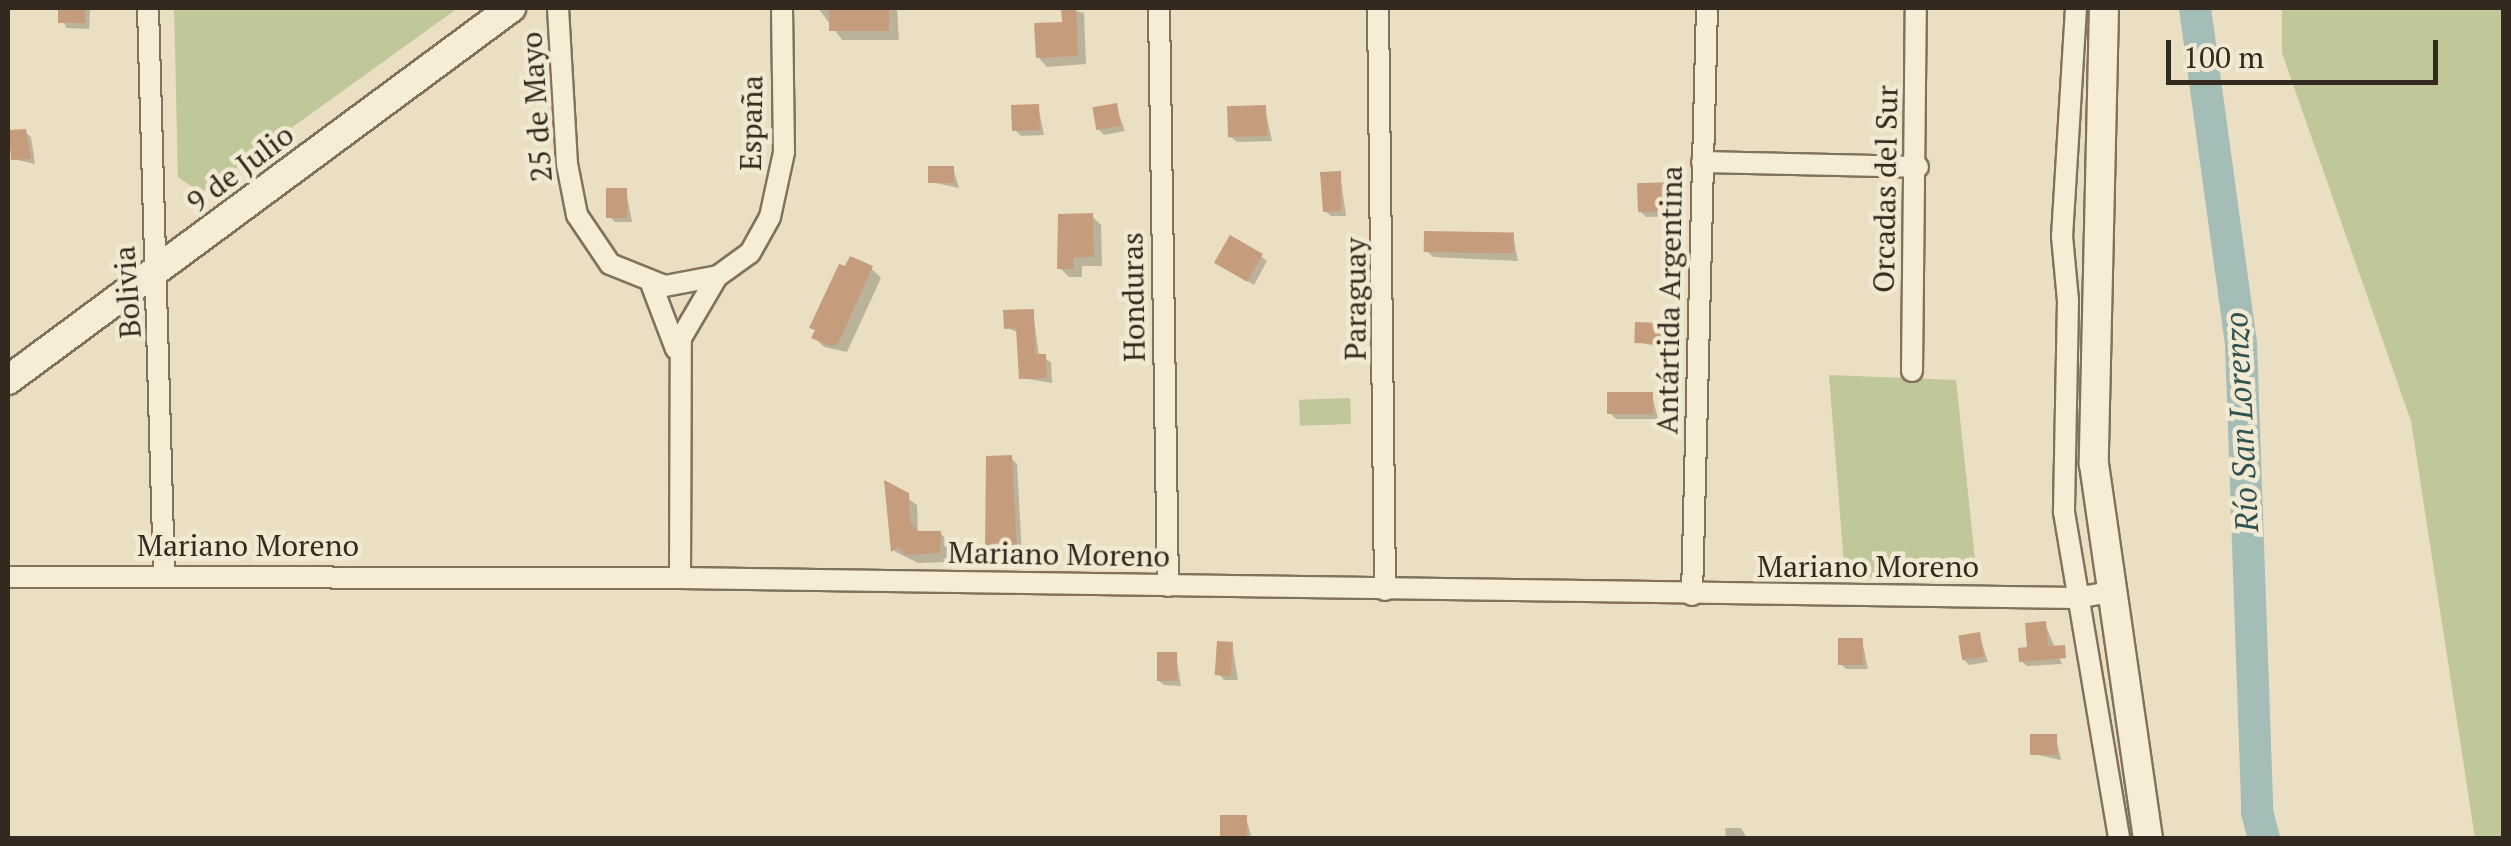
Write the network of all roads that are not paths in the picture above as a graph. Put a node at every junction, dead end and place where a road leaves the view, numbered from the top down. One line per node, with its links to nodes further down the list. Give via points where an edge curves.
1 (148, 8): 13 (street, Bolivia)
2 (511, 8): 13 (street, 9 de Julio)
3 (558, 8): 15 (street, 25 de Mayo, via 566,164 577,215 610,264)
4 (782, 8): 14 (street, España, via 779,192 750,253)
5 (1159, 8): 22 (street, Honduras)
6 (1378, 8): 23 (street, Paraguay)
7 (1708, 8): 11 (street, Antártida Argentina)
8 (1916, 8): 12 (street, Orcadas del Sur)
9 (2076, 8): 26 (street, via 2062,236 2068,301 2064,512)
10 (2104, 8): 24 (street, via 2094,464)
11 (1702, 162): 12 (street); 25 (street, Antártida Argentina)
12 (1918, 168): 17 (street, Orcadas del Sur)
13 (155, 272): 18 (street, 9 de Julio); 19 (street, Bolivia)
14 (718, 276): 15 (street); 16 (street, España, via 687,320)
15 (652, 286): 16 (street, España, via 671,322)
16 (678, 360): 21 (street, España)
17 (1912, 371)
18 (8, 380)
19 (164, 572): 20 (street, Mariano Moreno); 21 (street, Mariano Moreno)
20 (8, 576)
21 (680, 578): 22 (street, Mariano Moreno)
22 (1168, 586): 23 (street, Mariano Moreno)
23 (1385, 590): 25 (street, Mariano Moreno)
24 (2108, 592): 26 (street, Mariano Moreno); 28 (street)
25 (1692, 595): 26 (street, Mariano Moreno)
26 (2076, 598): 27 (street)
27 (2119, 838)
28 (2148, 838)

